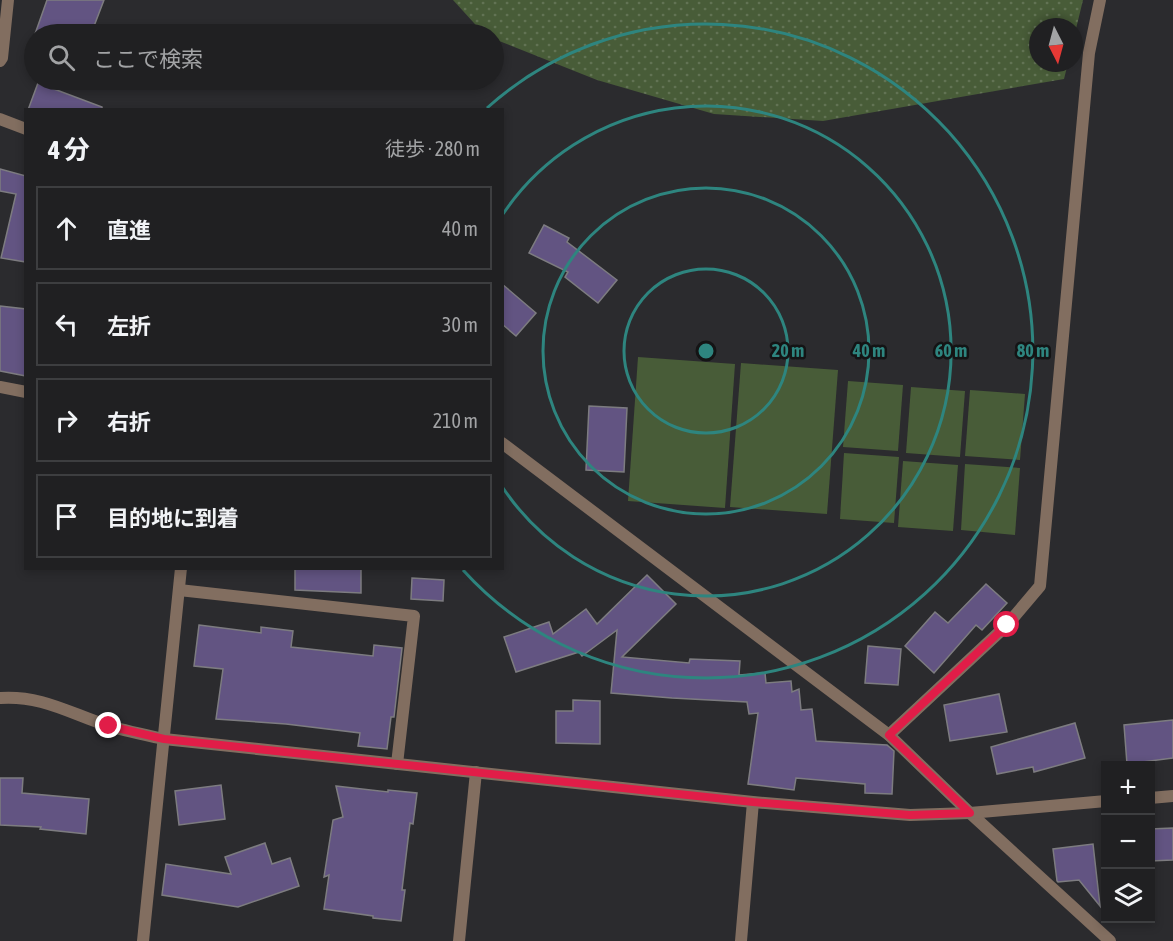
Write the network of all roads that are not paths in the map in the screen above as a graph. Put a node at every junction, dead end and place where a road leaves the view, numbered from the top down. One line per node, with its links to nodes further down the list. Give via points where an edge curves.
1 (8, 0): 3 (street)
2 (1100, 0): 12 (street, via 1089,53 1040,586 1007,625)
3 (0, 61)
4 (0, 119): 5 (street)
5 (24, 128)
6 (0, 387): 7 (street)
7 (24, 392)
8 (504, 445): 12 (street)
9 (181, 570): 10 (street)
10 (179, 590): 13 (street); 14 (street, via 414,616)
11 (0, 698): 13 (street, via 56,705 109,726)
12 (889, 735): 20 (street)
13 (164, 739): 14 (street); 21 (street)
14 (397, 764): 15 (street)
15 (476, 772): 19 (street); 22 (street)
16 (1173, 796): 17 (street)
17 (1155, 798)
18 (1101, 801): 20 (street)
19 (753, 802): 20 (street, via 910,815); 23 (street)
20 (970, 813): 24 (street)
21 (143, 941)
22 (459, 941)
23 (741, 941)
24 (1110, 941)

